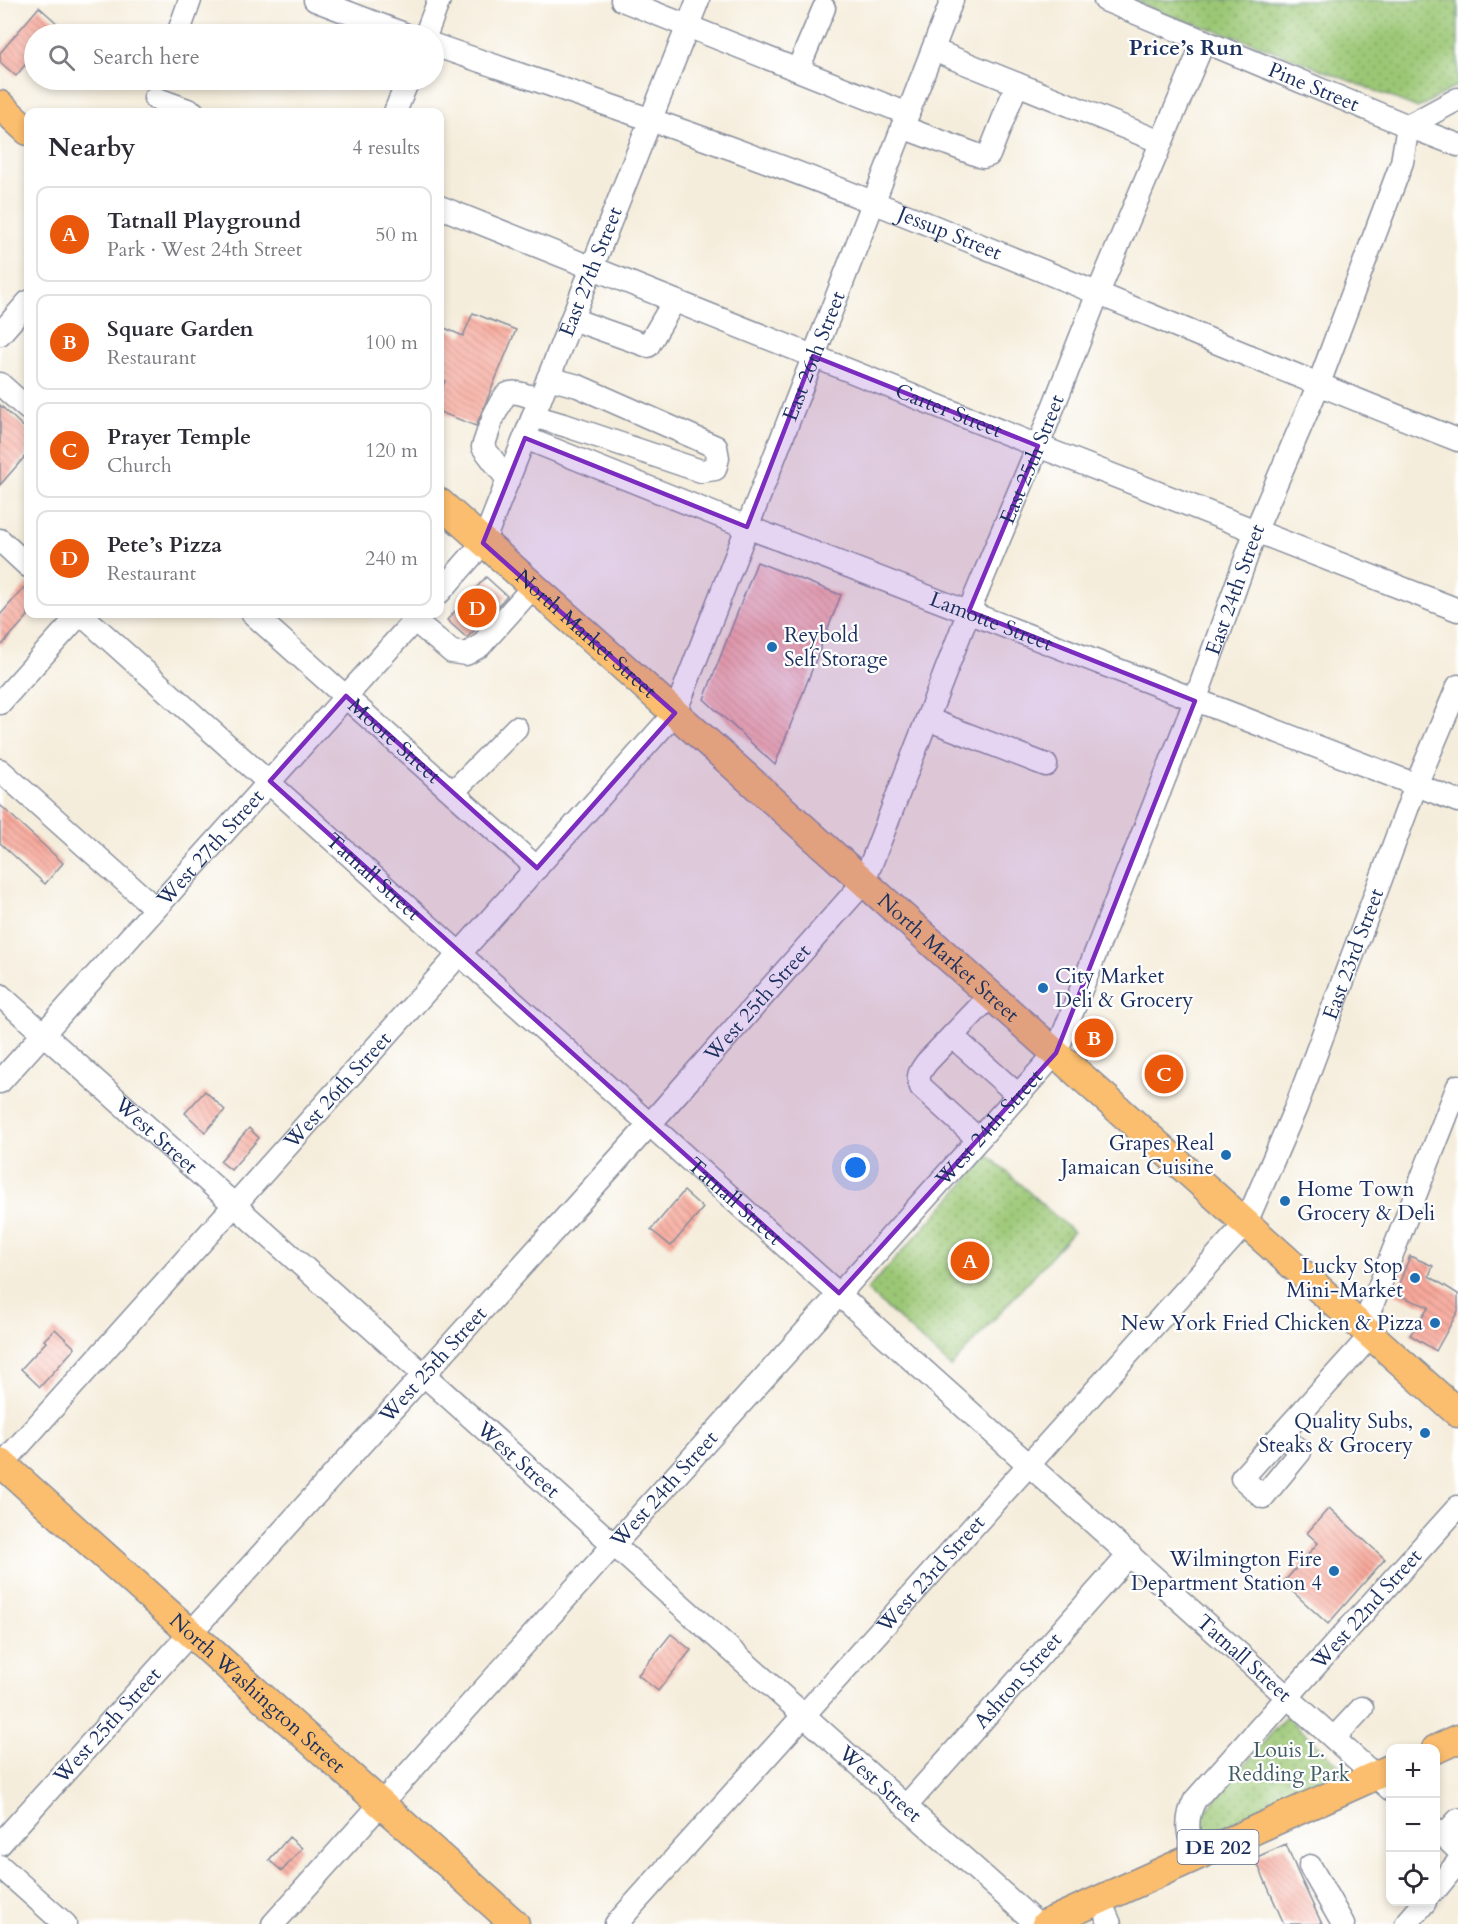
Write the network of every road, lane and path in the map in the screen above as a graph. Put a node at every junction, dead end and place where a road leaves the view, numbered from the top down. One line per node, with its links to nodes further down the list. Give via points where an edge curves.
1 (190, 0): 9 (street)
2 (315, 0): 10 (street)
3 (439, 0): 11 (street)
4 (622, 0): 12 (street)
5 (698, 0): 12 (street, East 27th Street)
6 (952, 0): 15 (street, East 26th Street)
7 (1105, 0): 13 (street, Pine Street)
8 (824, 8): 16 (street)
9 (182, 24)
10 (378, 24)
11 (430, 24)
12 (687, 26): 16 (street); 24 (street, East 27th Street)
13 (1204, 41): 26 (street, Pine Street); 28 (street, East 25th Street)
14 (444, 48): 24 (street, Jessup Street)
15 (933, 50): 17 (street); 25 (street, East 26th Street)
16 (798, 69): 25 (street)
17 (1017, 84): 25 (street, via 989,155 983,157); 28 (street)
18 (404, 90): 23 (street)
19 (155, 97): 22 (street)
20 (1458, 99): 26 (street)
21 (0, 105): 27 (main road)
22 (183, 108)
23 (397, 108)
24 (651, 119): 30 (street, Jessup Street); 32 (street, East 27th Street)
25 (905, 120): 30 (street, East 26th Street)
26 (1408, 126): 29 (street, Pine Street); 40 (street, East 24th Street, via 1402,162)
27 (24, 127)
28 (1161, 142): 33 (street, East 25th Street)
29 (1458, 145)
30 (873, 202): 33 (street, Jessup Street); 38 (street, East 26th Street)
31 (444, 209): 32 (street, Carter Street)
32 (592, 268): 34 (street, Carter Street); 36 (street, East 27th Street)
33 (1098, 293): 40 (street, Jessup Street); 45 (street, East 25th Street)
34 (674, 301): 36 (street, via 648,346); 38 (street, Carter Street)
35 (24, 307): 37 (street)
36 (572, 319): 41 (street, East 27th Street)
37 (0, 334)
38 (813, 356): 45 (street, Carter Street); 48 (street, East 26th Street)
39 (0, 384): 42 (street)
40 (1318, 386): 44 (street, Jessup Street); 49 (street, East 24th Street)
41 (540, 398): 41 (street, via 567,426 701,471 715,469 716,447 578,386); 43 (street, East 27th Street); 46 (street, via 507,392 492,422 483,447)
42 (24, 405)
43 (525, 438): 46 (street, East 27th Street); 48 (street, Lamotte Street)
44 (1458, 440)
45 (1038, 446): 49 (street, Carter Street); 56 (street, East 25th Street)
46 (508, 480): 51 (street, East 27th Street)
47 (444, 507): 51 (main road, North Market Street)
48 (747, 527): 56 (street, Lamotte Street); 66 (street, East 26th Street)
49 (1256, 530): 55 (street, Carter Street); 64 (street, East 24th Street)
50 (0, 540): 52 (street)
51 (483, 543): 53 (street); 54 (main road, North Market Street)
52 (24, 562)
53 (444, 587)
54 (533, 587): 61 (street, via 480,646 466,654 452,652); 66 (main road, North Market Street)
55 (1458, 610)
56 (969, 611): 64 (street, Lamotte Street); 67 (street, East 25th Street)
57 (76, 618): 65 (street)
58 (85, 618): 71 (street, Tatnall Street)
59 (258, 618): 63 (street, Moore Street)
60 (416, 618): 63 (street, West 27th Street)
61 (418, 618)
62 (1458, 686): 72 (street, East 23rd Street)
63 (346, 696): 71 (street, West 27th Street); 73 (street, Moore Street)
64 (1195, 701): 72 (street, Lamotte Street); 83 (street, East 24th Street)
65 (0, 703)
66 (675, 713): 75 (street, West 26th Street); 76 (main road, North Market Street)
67 (927, 719): 69 (street); 76 (street, East 25th Street)
68 (516, 728): 73 (street)
69 (1046, 765)
70 (0, 770): 77 (street)
71 (270, 781): 77 (street, West 27th Street); 78 (street, Tatnall Street)
72 (1416, 785): 74 (street, Lamotte Street); 90 (street, East 23rd Street, via 1296,1107)
73 (453, 792): 75 (street, Moore Street)
74 (1458, 801)
75 (537, 868): 78 (street, West 26th Street)
76 (864, 882): 80 (main road, North Market Street); 87 (street, West 25th Street)
77 (155, 908): 81 (street, West 27th Street)
78 (460, 953): 87 (street, Tatnall Street); 89 (street, West 26th Street)
79 (0, 995): 81 (street, West Street)
80 (991, 995): 82 (street); 83 (main road, North Market Street)
81 (44, 1033): 84 (street, West 27th Street); 89 (street, West Street)
82 (952, 1036): 86 (street); 88 (street, via 919,1072 918,1081)
83 (1056, 1053): 86 (street, West 24th Street); 90 (main road, North Market Street)
84 (0, 1082)
85 (1458, 1086): 92 (street)
86 (1018, 1095): 88 (street, West 24th Street)
87 (650, 1124): 91 (street, Tatnall Street); 93 (street, West 25th Street)
88 (978, 1139): 91 (street, West 24th Street)
89 (235, 1204): 93 (street, West Street); 97 (street, West 26th Street)
90 (1246, 1223): 92 (main road, North Market Street); 96 (street, West 23rd Street)
91 (839, 1293): 96 (street, Tatnall Street); 99 (street, West 24th Street)
92 (1367, 1331): 94 (main road, North Market Street); 95 (street)
93 (424, 1374): 99 (street, West Street); 101 (street, West 25th Street)
94 (1458, 1413)
95 (1282, 1434)
96 (1029, 1464): 100 (street, Tatnall Street); 104 (street, West 23rd Street)
97 (1, 1465): 101 (main road, North Washington Street)
98 (1458, 1507): 102 (street, West 22nd Street)
99 (614, 1544): 104 (street, West Street); 109 (street, West 24th Street)
100 (1130, 1554): 102 (street, Tatnall Street); 110 (street, Ashton Street)
101 (191, 1633): 109 (main road, North Washington Street); 111 (street, West 25th Street)
102 (1287, 1696): 105 (street, Tatnall Street); 112 (street, West 22nd Street, via 1189,1810 1188,1834)
103 (1362, 1708): 105 (street)
104 (804, 1715): 110 (street, West Street); 122 (street, West 23rd Street)
105 (1334, 1738): 108 (street, Tatnall Street)
106 (1458, 1739): 107 (main road)
107 (1440, 1747)
108 (1386, 1778): 112 (main road, DE 202)
109 (381, 1804): 120 (street, West 24th Street); 121 (main road, North Washington Street)
110 (906, 1806): 123 (street, West Street)
111 (0, 1844)
112 (1196, 1857): 118 (main road, DE 202)
113 (1458, 1862): 116 (street)
114 (0, 1866): 119 (street)
115 (1310, 1866): 125 (street)
116 (1440, 1883)
117 (1422, 1906): 126 (street)
118 (1105, 1912): 124 (main road, DE 202)
119 (65, 1924)
120 (273, 1924)
121 (515, 1924)
122 (616, 1924)
123 (1037, 1924)
124 (1046, 1924)
125 (1343, 1924)
126 (1406, 1924)

